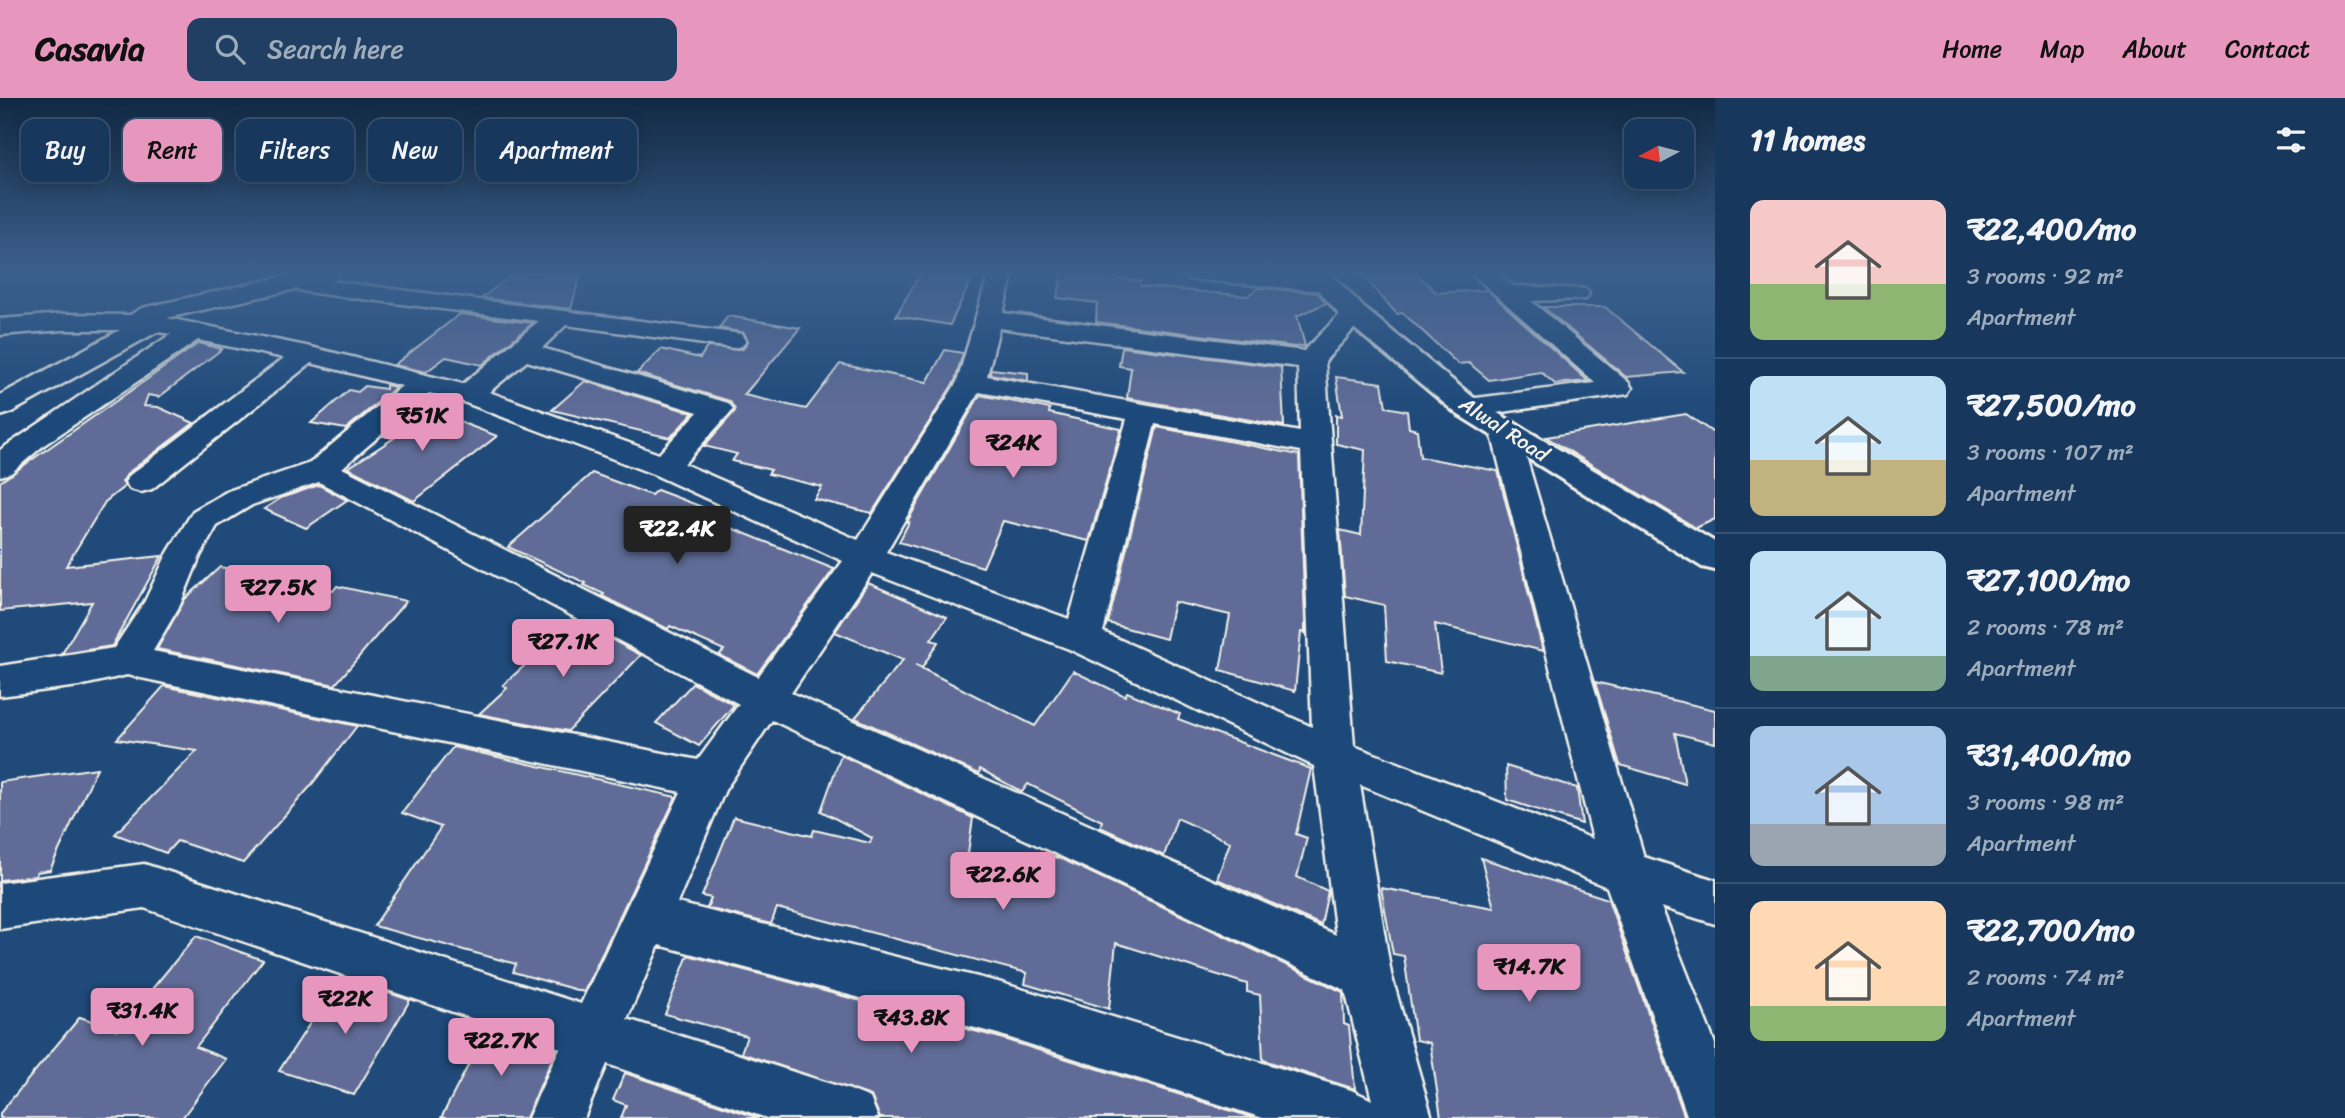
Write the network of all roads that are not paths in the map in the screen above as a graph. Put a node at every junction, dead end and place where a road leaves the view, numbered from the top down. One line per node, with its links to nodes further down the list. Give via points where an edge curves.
1 (986, 319): 19 (street)
2 (148, 320): 10 (street)
3 (260, 320): 14 (street)
4 (555, 320): 15 (street)
5 (585, 320): 13 (street)
6 (991, 320): 17 (street)
7 (1349, 320): 17 (street)
8 (1361, 320): 22 (main road, Alwal Road)
9 (1540, 320): 22 (street, via 1618,388)
10 (139, 322): 11 (street, via 63,321); 12 (street); 21 (street)
11 (0, 327)
12 (192, 332): 14 (street); 26 (street, via 72,411)
13 (733, 340)
14 (232, 341): 16 (street)
15 (523, 351): 20 (street); 27 (street, via 718,409)
16 (306, 354): 18 (street); 29 (street)
17 (1311, 360): 25 (street)
18 (424, 382): 20 (street); 28 (street)
19 (971, 382): 23 (street); 30 (street)
20 (468, 394): 27 (street)
21 (0, 407)
22 (1468, 408): 24 (main road, Alwal Road)
23 (1143, 415): 25 (street); 32 (street)
24 (1506, 432): 31 (main road, Alwal Road); 38 (street)
25 (1315, 444): 36 (street)
26 (0, 466)
27 (664, 467): 30 (street)
28 (321, 470): 33 (street, via 240,498 205,519 162,605); 35 (street)
29 (141, 482)
30 (865, 556): 32 (street); 35 (street)
31 (1715, 558)
32 (1082, 639): 36 (street)
33 (127, 660): 34 (street); 37 (street)
34 (0, 681)
35 (765, 699): 37 (street); 42 (street)
36 (1334, 756): 38 (street); 42 (street)
37 (708, 780): 41 (street)
38 (1625, 873): 39 (street); 44 (street)
39 (1715, 902)
40 (0, 906): 43 (street, via 144,886)
41 (646, 919): 43 (street); 47 (street, via 998,1008)
42 (1366, 974): 48 (street)
43 (595, 1032): 45 (street); 46 (street)
44 (1715, 1116)
45 (556, 1118)
46 (850, 1118)
47 (1351, 1118)
48 (1404, 1118)

